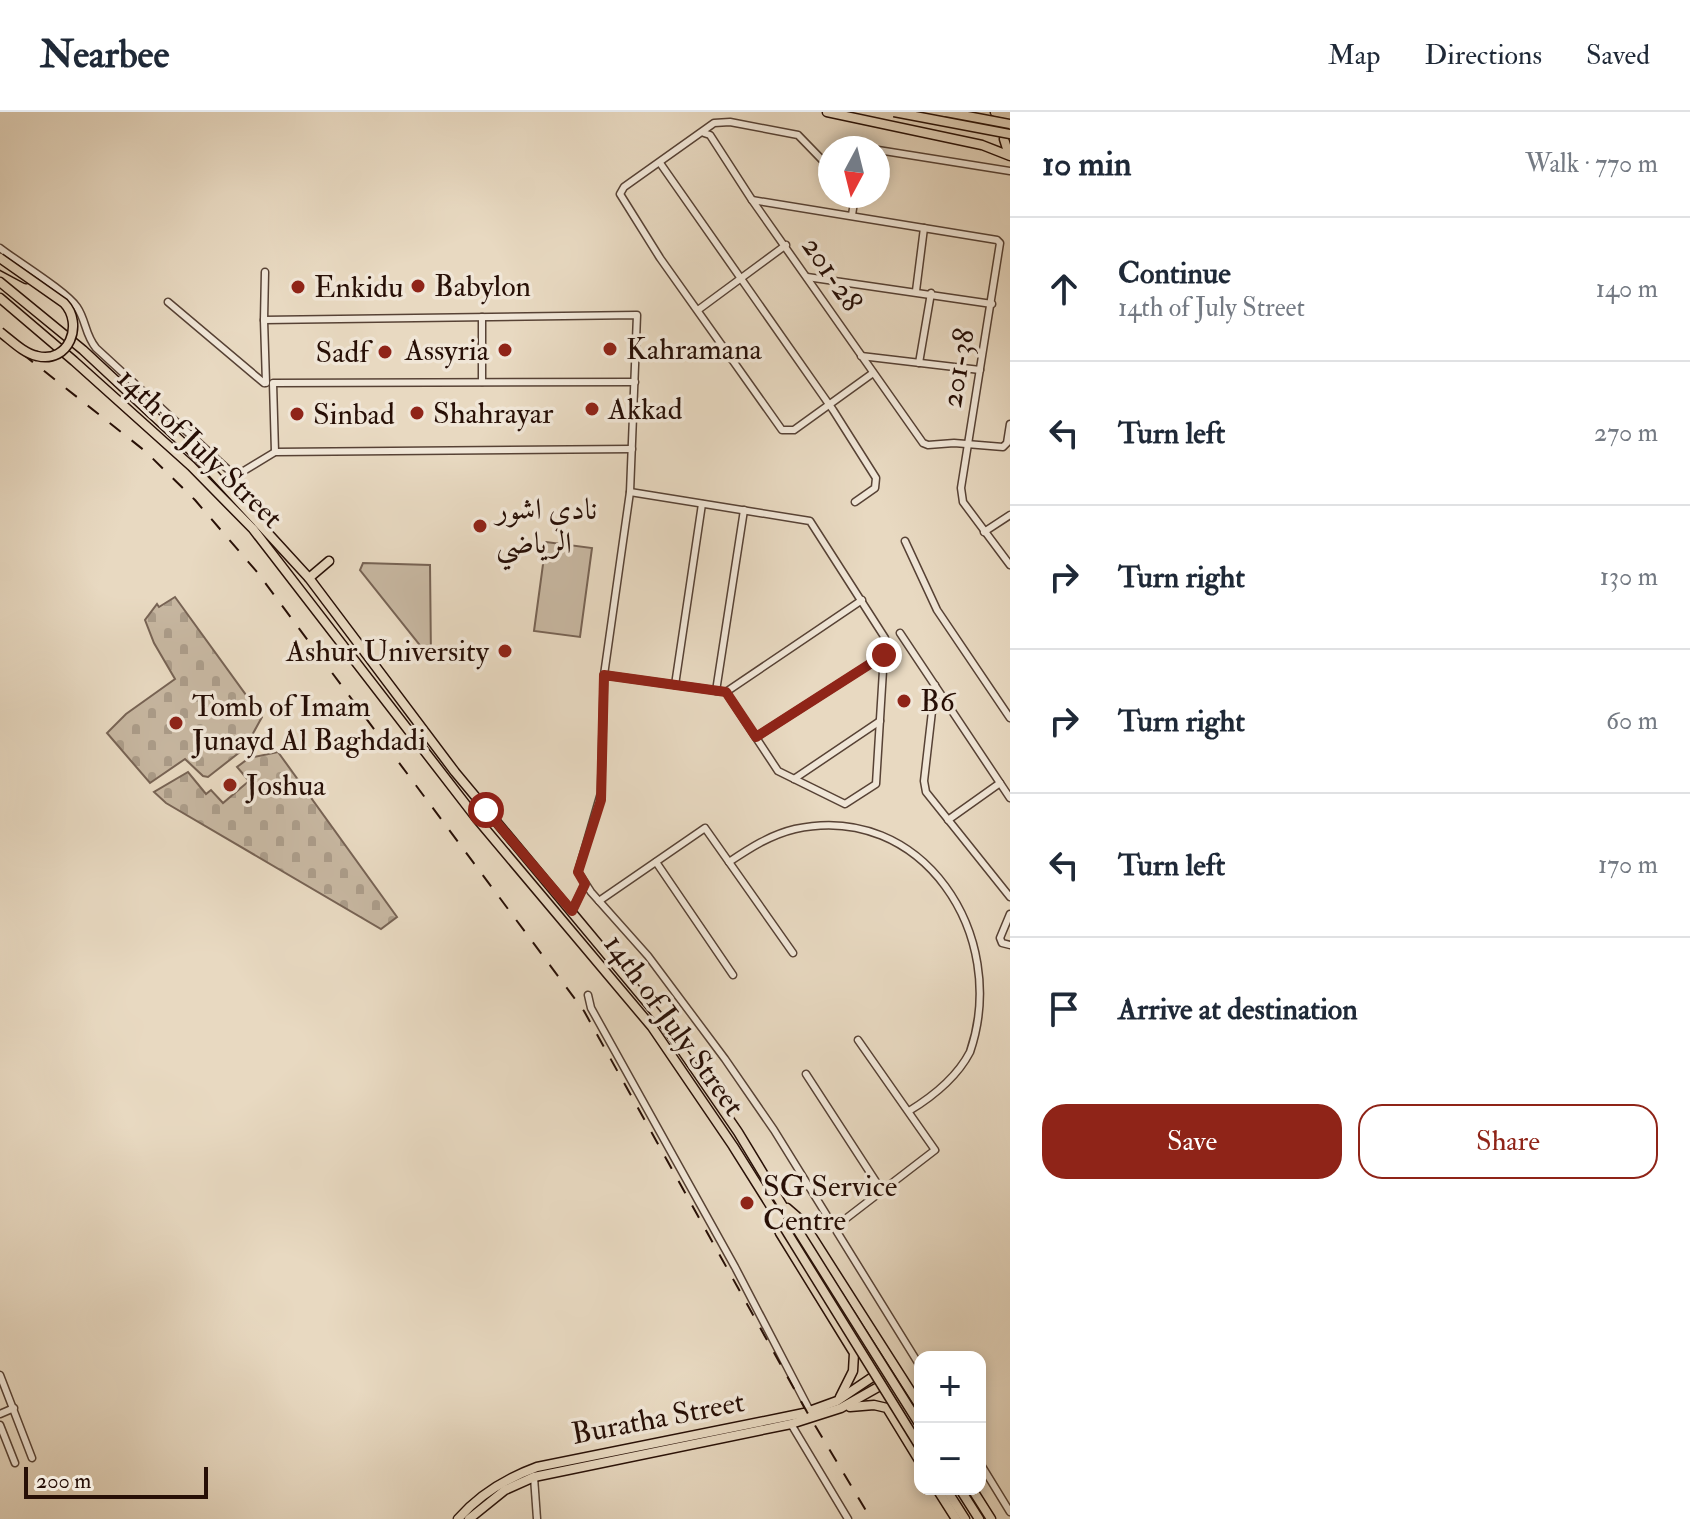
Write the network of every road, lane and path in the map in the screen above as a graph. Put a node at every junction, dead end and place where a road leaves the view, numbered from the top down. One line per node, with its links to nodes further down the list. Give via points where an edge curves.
1 (827, 112): 11 (main road, via 982,145)
2 (894, 112): 7 (main road, bridge)
3 (946, 112): 7 (main road, bridge)
4 (984, 112): 7 (street)
5 (995, 112): 6 (main road)
6 (1010, 116): 7 (main road)
7 (1008, 129): 11 (main road, via 1005,144)
8 (704, 133): 10 (street, via 714,123 730,122 798,135); 12 (street); 14 (street, 201-28)
9 (890, 152): 13 (street)
10 (818, 156)
11 (1010, 156)
12 (660, 163): 25 (street); 33 (street, via 620,194)
13 (1010, 171)
14 (752, 200): 16 (street); 18 (street, 201-28)
15 (853, 208): 16 (street)
16 (852, 215): 17 (street)
17 (924, 228): 28 (street); 32 (street, 201-38, via 1000,243)
18 (786, 245): 24 (street, 201-28); 25 (street)
19 (0, 248): 51 (street, via 72,301 96,348)
20 (0, 258): 27 (main road, bridge)
21 (0, 265): 27 (main road, bridge)
22 (265, 272): 36 (street)
23 (0, 274): 34 (main road)
24 (807, 277): 28 (street); 38 (street, 201-28)
25 (740, 280): 33 (street); 46 (street)
26 (0, 282): 34 (main road, 14th of July Street)
27 (48, 291): 37 (main road, bridge, via 73,318 73,336 62,351 33,355)
28 (916, 291): 29 (street)
29 (931, 293): 32 (street); 39 (street)
30 (0, 298): 96 (main road, 14th of July Street, via 191,466 253,529 469,809 652,1027)
31 (168, 302): 44 (street)
32 (992, 304): 40 (street, 201-38)
33 (698, 310): 46 (street, via 782,430 794,430)
34 (37, 311): 52 (main road, 14th of July Street)
35 (482, 317): 36 (street); 42 (street); 43 (street, via 637,315)
36 (264, 320): 44 (street)
37 (0, 332)
38 (861, 356): 39 (street); 41 (street, 201-28)
39 (919, 363): 40 (street)
40 (980, 370): 48 (street, 201-38)
41 (873, 373): 46 (street); 48 (street, 201-28, via 923,443)
42 (482, 382): 43 (street); 45 (street)
43 (635, 382): 49 (street)
44 (264, 383): 45 (street)
45 (273, 383): 50 (street)
46 (828, 404): 54 (street, via 876,478 875,488)
47 (1010, 424): 48 (street, via 1005,446)
48 (967, 444): 58 (street, 201-38, via 963,502)
49 (632, 449): 50 (street); 53 (street)
50 (275, 452): 51 (street)
51 (235, 476): 52 (street)
52 (224, 483): 62 (main road, 14th of July Street)
53 (630, 492): 55 (street); 66 (street)
54 (855, 502)
55 (702, 504): 56 (street); 67 (street)
56 (744, 510): 63 (street, via 810,521); 69 (street)
57 (1010, 515): 58 (street)
58 (984, 532): 61 (street)
59 (905, 541): 71 (street, via 937,610)
60 (329, 561): 62 (main road)
61 (1010, 565)
62 (309, 578): 84 (main road, 14th of July Street, via 455,772)
63 (862, 600): 65 (street, via 885,638); 70 (street)
64 (900, 633): 68 (street)
65 (884, 655): 72 (street); 73 (street)
66 (604, 675): 67 (street); 80 (street, via 601,800 578,872)
67 (675, 685): 69 (street)
68 (935, 685): 75 (street); 77 (street, via 925,787)
69 (716, 691): 70 (street)
70 (726, 692): 73 (street)
71 (1010, 718)
72 (880, 721): 74 (street); 74 (street, via 876,784 845,804)
73 (756, 737): 74 (street, via 778,771)
74 (794, 779)
75 (1000, 783): 76 (street); 77 (street)
76 (1010, 798)
77 (948, 820): 82 (street)
78 (656, 862): 79 (street, via 705,828); 83 (street); 88 (street)
79 (729, 862): 81 (street, via 762,841 793,830 858,827 918,851); 87 (street)
80 (585, 884): 83 (street); 84 (street)
81 (957, 889)
82 (1010, 897)
83 (599, 901): 97 (street, via 648,956 725,1059)
84 (572, 911): 95 (main road, 14th of July Street, via 677,1042)
85 (1010, 914): 86 (street, via 1000,938)
86 (1010, 945)
87 (793, 953)
88 (733, 975)
89 (987, 991): 93 (street, via 970,1053 928,1100)
90 (588, 995): 105 (street)
91 (858, 1040): 93 (street)
92 (806, 1074): 94 (street)
93 (909, 1111): 94 (street, via 935,1150)
94 (882, 1191): 97 (street)
95 (783, 1206): 102 (main road, 14th of July Street, via 802,1221); 107 (main road, 14th of July Street, bridge)
96 (774, 1212): 103 (main road, via 780,1233 854,1353 853,1371); 110 (main road, 14th of July Street, bridge)
97 (835, 1227): 98 (street)
98 (914, 1356)
99 (0, 1375): 104 (street)
100 (874, 1376): 103 (main road, Buratha Street)
101 (880, 1386): 103 (main road, Buratha Street)
102 (914, 1398)
103 (839, 1404): 105 (main road, Buratha Street); 108 (main road, Buratha Street); 111 (main road, via 887,1408)
104 (14, 1408): 106 (street); 112 (street)
105 (810, 1411): 123 (main road, Buratha Street, via 537,1467 486,1493)
106 (0, 1414)
107 (919, 1423)
108 (791, 1424): 115 (main road, Buratha Street); 126 (street)
109 (0, 1425): 113 (street)
110 (914, 1437)
111 (914, 1452)
112 (32, 1458)
113 (15, 1463)
114 (986, 1473): 120 (street)
115 (534, 1477): 124 (main road, Buratha Street, via 505,1490); 125 (street)
116 (942, 1495): 122 (main road)
117 (949, 1495): 122 (main road)
118 (964, 1495): 121 (main road)
119 (976, 1495): 127 (main road)
120 (1010, 1512)
121 (976, 1515)
122 (961, 1518)
123 (458, 1519)
124 (469, 1519)
125 (537, 1519)
126 (848, 1519)
127 (991, 1519)

